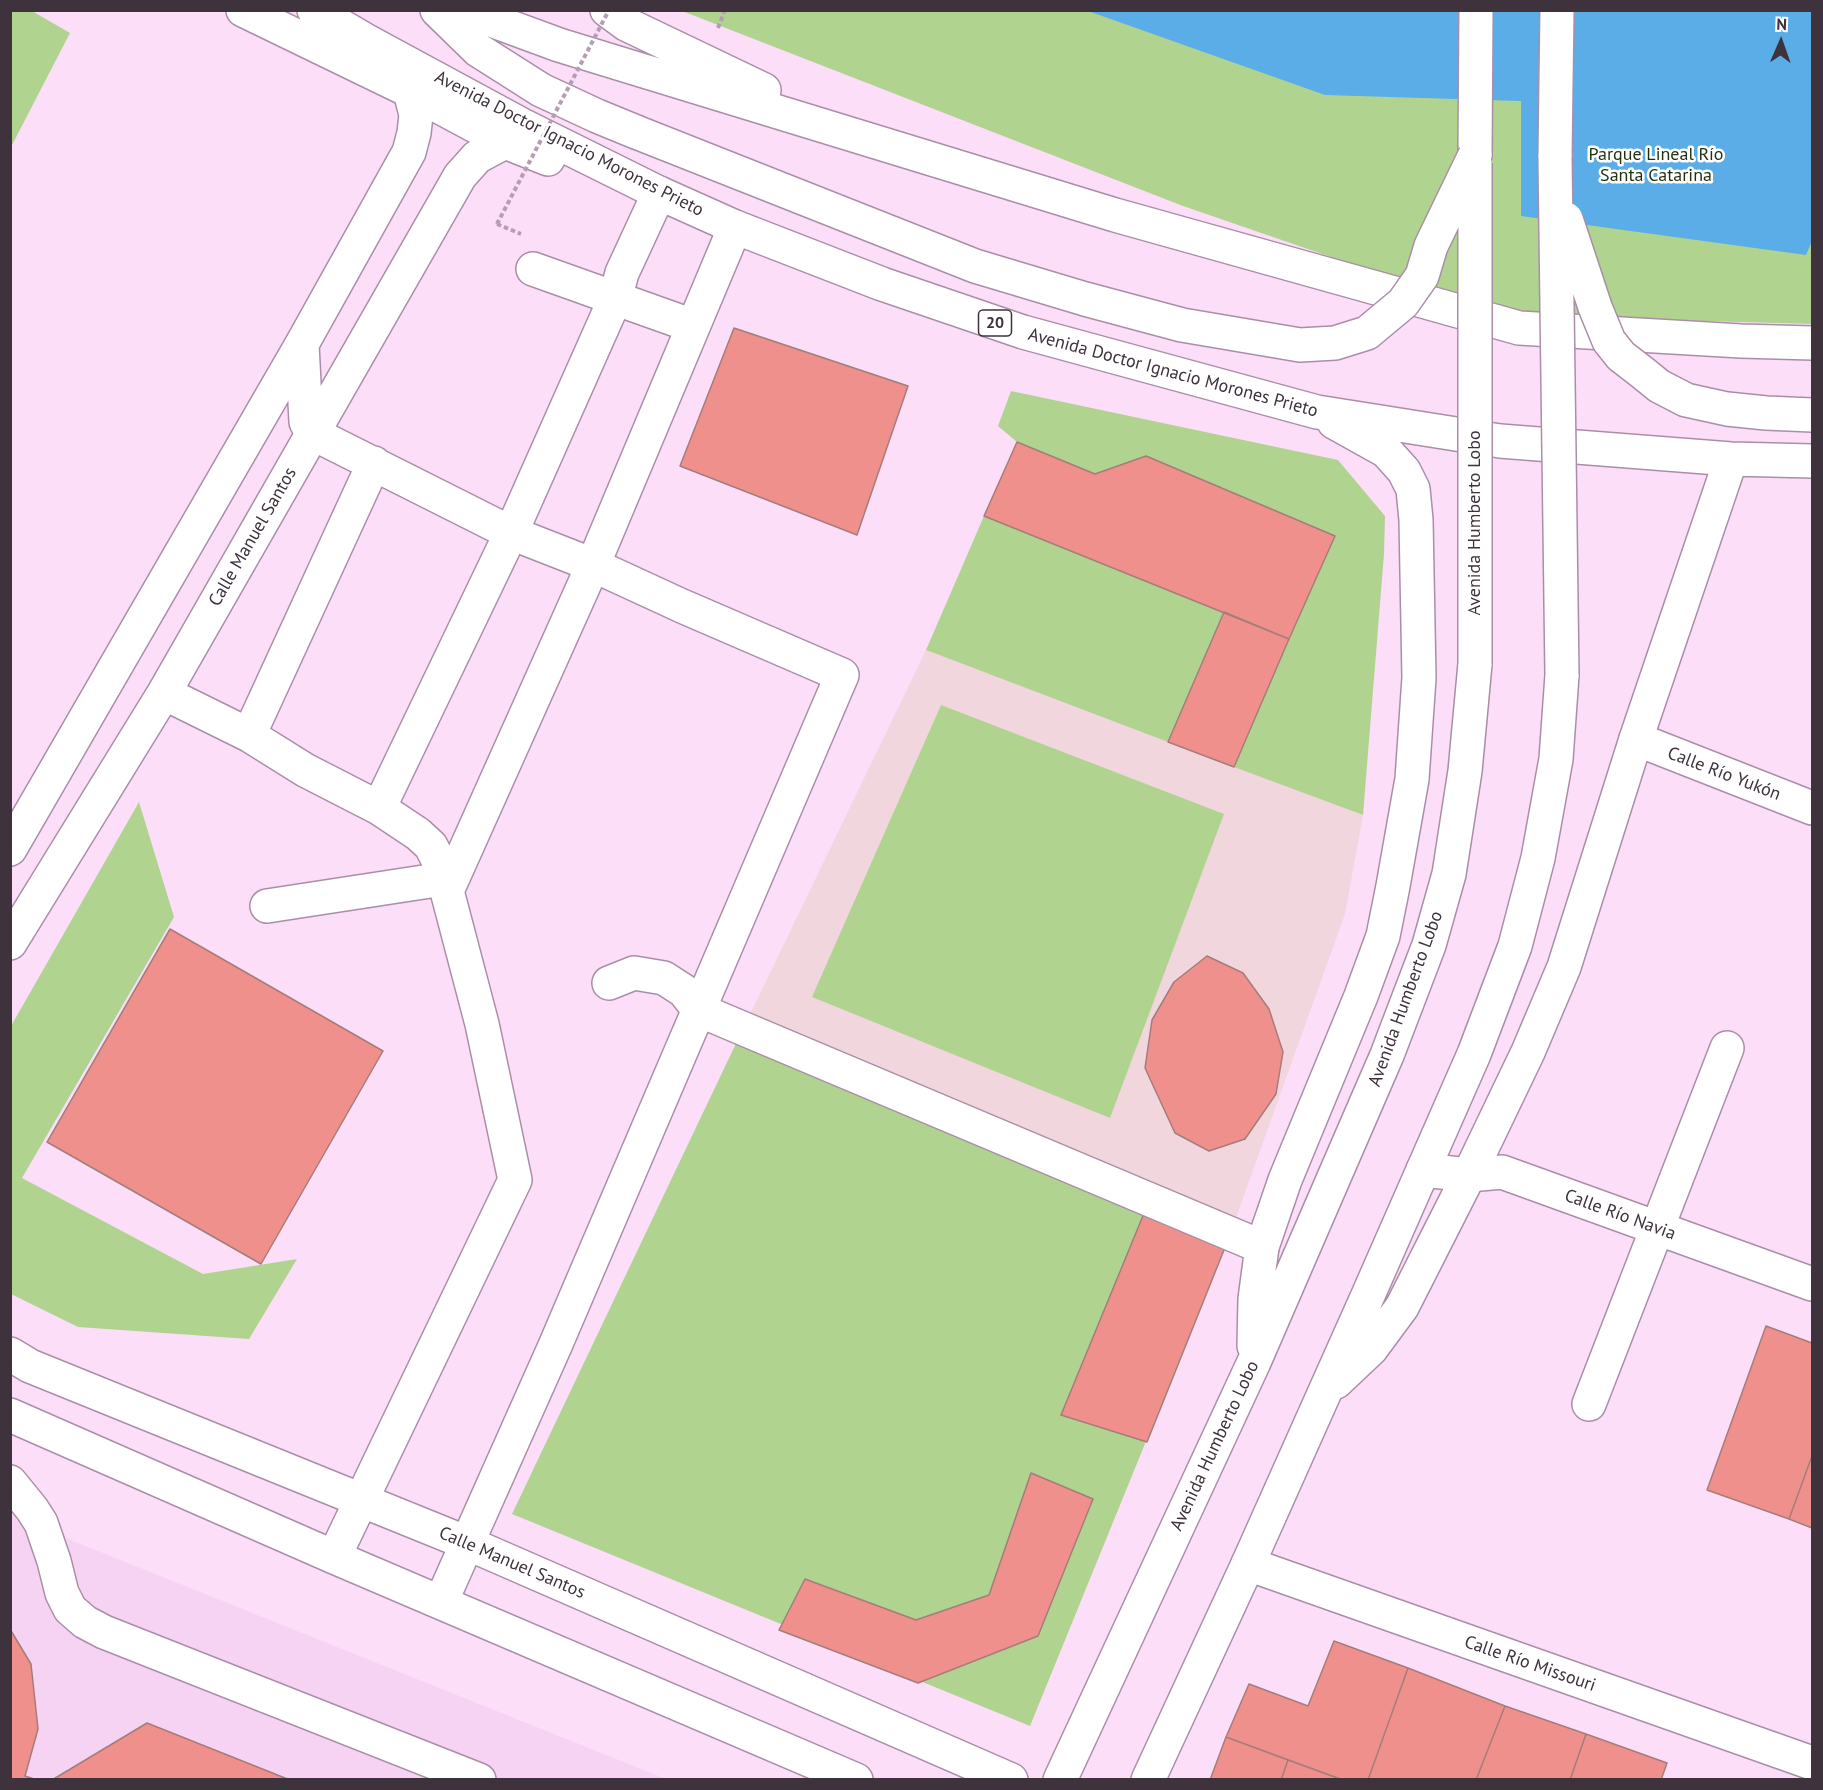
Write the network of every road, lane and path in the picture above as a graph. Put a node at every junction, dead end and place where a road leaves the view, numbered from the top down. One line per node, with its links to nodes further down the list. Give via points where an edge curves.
1 (243, 10): 9 (main road)
2 (314, 10): 14 (main road, Avenida Doctor Ignacio Morones Prieto / 20, via 522,125)
3 (436, 10): 12 (main road, bridge, via 478,50 541,90 636,132 975,266 1182,325 1300,345 1335,343 1368,333 1403,303 1422,276 1431,246)
4 (464, 10): 11 (main road, via 559,45)
5 (591, 10): 8 (main road)
6 (1476, 10): 12 (main road, Avenida Humberto Lobo)
7 (1557, 10): 13 (main road)
8 (614, 15): 11 (main road); 15 (path, bridge)
9 (410, 91): 10 (main road); 21 (main road, via 416,115 409,152)
10 (505, 142): 14 (main road, via 559,163); 22 (main road, Calle Manuel Santos, via 477,157 459,176)
11 (880, 143): 20 (main road, via 1115,215 1519,328)
12 (1475, 155): 49 (main road, Avenida Humberto Lobo, bridge, via 1475,664 1465,771 1449,874 1429,945 1387,1055)
13 (1555, 157): 24 (main road, bridge, via 1571,235 1608,341 1621,356 1659,386 1686,400 1727,410); 43 (main road, bridge, via 1562,675 1556,759 1538,858 1515,946 1474,1054)
14 (646, 187): 16 (main road, Avenida Doctor Ignacio Morones Prieto / 20); 18 (main road)
15 (497, 224)
16 (735, 227): 19 (main road); 23 (main road, Avenida Doctor Ignacio Morones Prieto / 20, via 882,284 1023,332)
17 (533, 269): 18 (main road)
18 (615, 299): 19 (main road); 29 (main road)
19 (693, 326): 30 (main road)
20 (1812, 343)
21 (302, 344): 22 (main road); 25 (main road, via 306,422); 36 (main road)
22 (348, 370): 25 (main road, Calle Manuel Santos)
23 (1317, 412): 26 (main road, Avenida Doctor Ignacio Morones Prieto / 20, via 1500,441); 46 (main road, via 1386,451 1404,471 1413,489 1419,678 1414,756 1383,936)
24 (1812, 415)
25 (312, 433): 28 (main road); 31 (main road, Calle Manuel Santos)
26 (1731, 459): 27 (main road, Avenida Doctor Ignacio Morones Prieto / 20); 33 (main road)
27 (1812, 461)
28 (374, 463): 29 (main road); 32 (main road)
29 (511, 533): 30 (main road); 34 (main road)
30 (593, 565): 37 (main road); 41 (main road, via 842,675)
31 (164, 693): 32 (main road); 39 (main road, Calle Manuel Santos)
32 (249, 735): 34 (main road, via 305,770)
33 (1636, 739): 35 (main road, Calle Río Yukón); 44 (main road, via 1564,967)
34 (379, 808): 37 (main road, via 431,846)
35 (1812, 808)
36 (10, 849)
37 (445, 885): 38 (main road); 54 (main road, via 482,1024 515,1180)
38 (267, 906)
39 (10, 943)
40 (609, 983): 41 (main road, via 634,973 664,978 684,991)
41 (699, 1010): 46 (main road); 55 (main road)
42 (1727, 1048): 45 (main road)
43 (1423, 1170): 44 (main road, Calle Río Navia); 50 (main road)
44 (1469, 1175): 45 (main road, Calle Río Navia, via 1502,1172); 50 (main road, via 1402,1307 1371,1349)
45 (1658, 1228): 47 (main road, Calle Río Navia); 51 (main road)
46 (1262, 1247): 49 (main road, via 1255,1299)
47 (1812, 1284)
48 (10, 1354): 54 (main road, Calle Manuel Santos, via 30,1366)
49 (1254, 1362): 63 (main road, Avenida Humberto Lobo)
50 (1326, 1391): 57 (main road)
51 (1589, 1404)
52 (10, 1415): 56 (main road)
53 (10, 1482): 60 (main road, via 41,1523 62,1593 70,1608 85,1622)
54 (361, 1500): 55 (main road, Calle Manuel Santos); 56 (main road)
55 (466, 1543): 58 (main road); 62 (main road, Calle Manuel Santos)
56 (334, 1557): 58 (main road)
57 (1248, 1564): 59 (main road, Calle Río Missouri); 64 (main road)
58 (441, 1602): 61 (main road)
59 (1812, 1763)
60 (479, 1779)
61 (856, 1779)
62 (1011, 1779)
63 (1060, 1779)
64 (1148, 1779)

